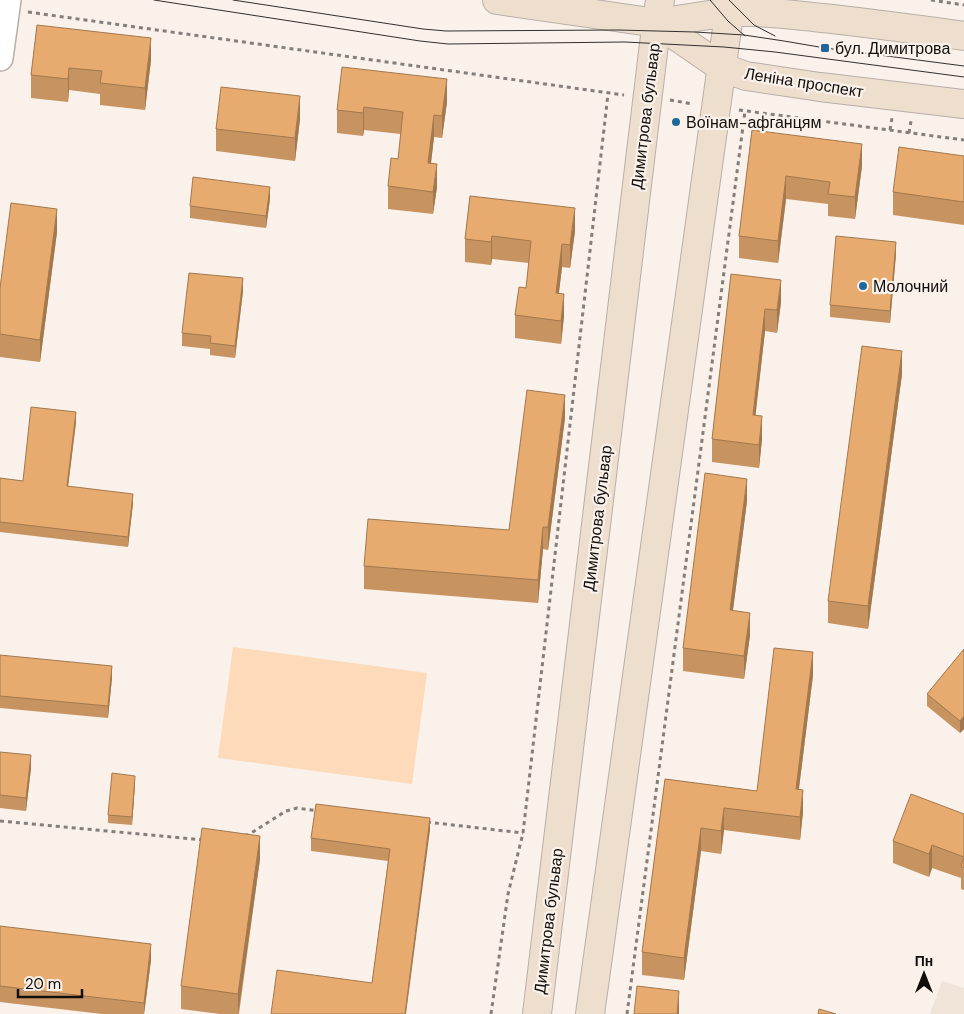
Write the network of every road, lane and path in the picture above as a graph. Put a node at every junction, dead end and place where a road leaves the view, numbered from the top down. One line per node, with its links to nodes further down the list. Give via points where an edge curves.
1 (497, 0): 6 (street, Леніна проспект)
2 (930, 0): 4 (path)
3 (8, 4): 8 (street); 10 (path)
4 (964, 5)
5 (730, 6): 6 (street, Леніна проспект); 7 (street, Леніна проспект); 9 (street)
6 (659, 12): 9 (street, Леніна проспект); 11 (street, Димитрова бульвар)
7 (964, 36)
8 (0, 58)
9 (721, 66): 12 (street, Леніна проспект, via 746,76); 13 (street)
10 (608, 94): 11 (path); 19 (path)
11 (648, 97): 13 (path); 23 (street, Димитрова бульвар)
12 (964, 104)
13 (716, 107): 14 (path); 24 (street)
14 (745, 111): 15 (path); 25 (path)
15 (964, 140)
16 (327, 811): 20 (path, via 298,808 286,811)
17 (0, 821): 21 (path)
18 (425, 822): 19 (path)
19 (523, 833): 22 (path, via 508,894)
20 (240, 837)
21 (213, 841)
22 (490, 1014)
23 (537, 1014)
24 (590, 1014)
25 (626, 1014)

